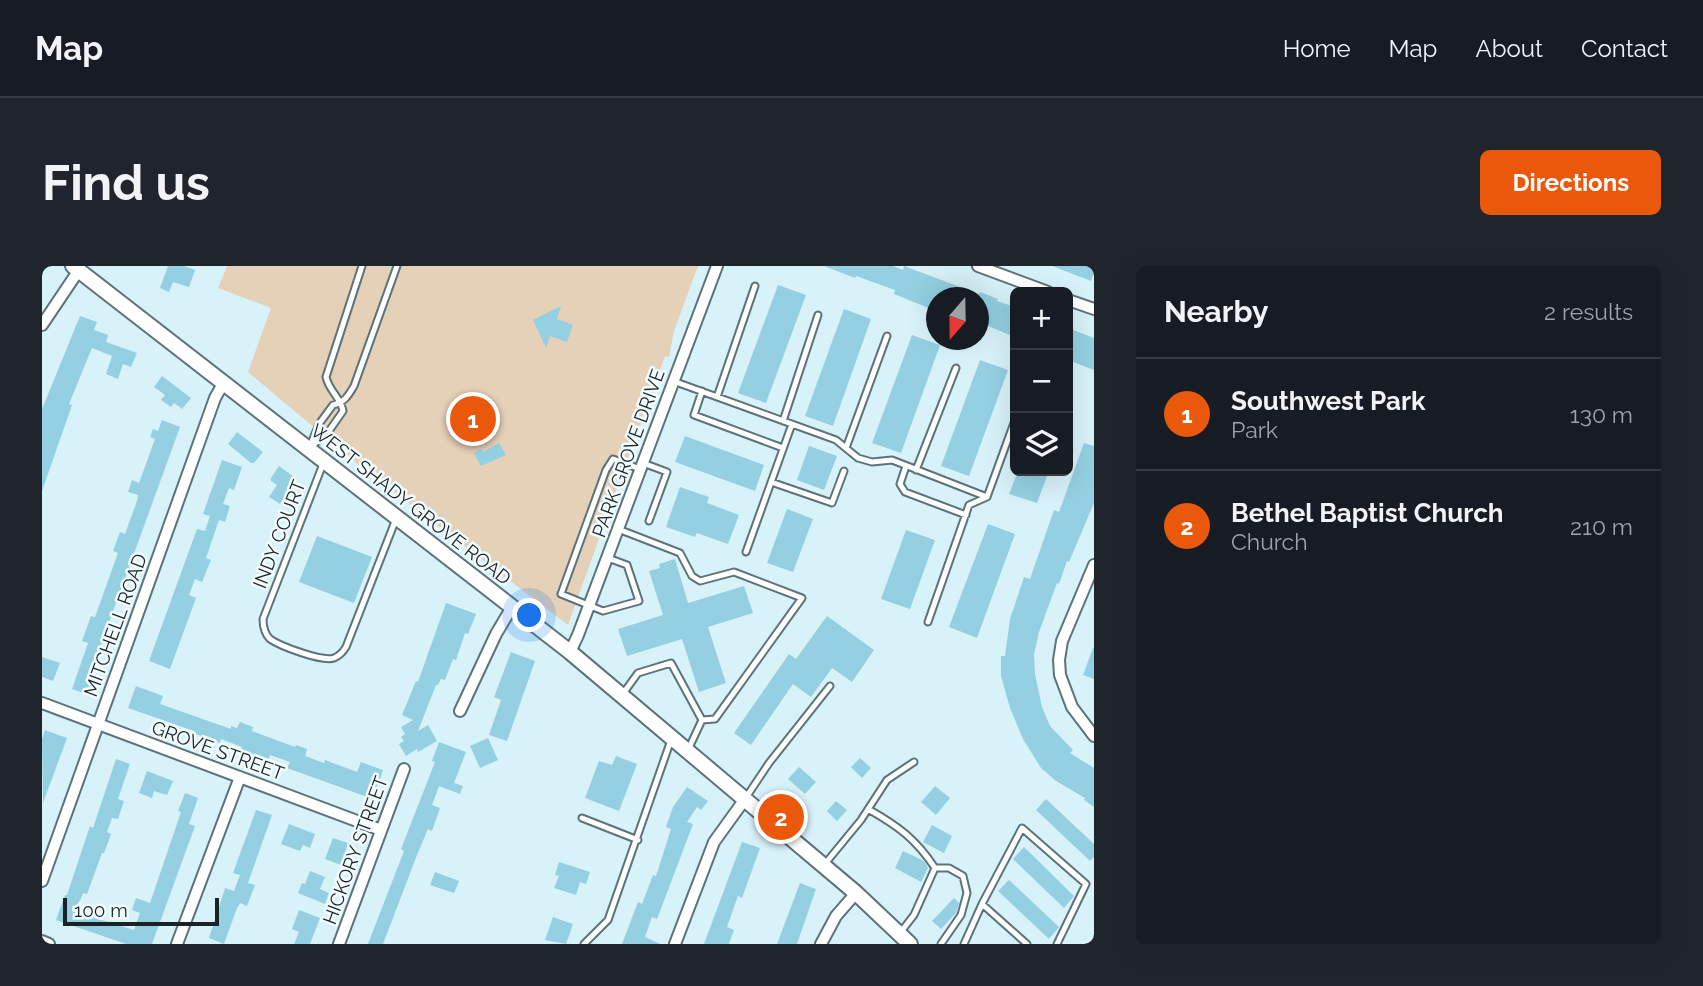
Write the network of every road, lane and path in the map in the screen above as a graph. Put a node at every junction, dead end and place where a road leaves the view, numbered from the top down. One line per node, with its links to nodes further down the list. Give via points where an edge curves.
1 (362, 266): 18 (lane, via 326,377 328,387)
2 (397, 266): 18 (lane, via 354,386)
3 (717, 266): 14 (street, PARK GROVE DRIVE)
4 (978, 266): 7 (street)
5 (76, 268): 11 (street); 15 (main road, WEST SHADY GROVE ROAD)
6 (755, 286): 17 (lane)
7 (1035, 287)
8 (1073, 302): 9 (street)
9 (1094, 309)
10 (818, 315): 19 (lane)
11 (42, 325)
12 (887, 336): 23 (lane)
13 (956, 368): 28 (lane)
14 (673, 381): 16 (lane); 26 (street, PARK GROVE DRIVE)
15 (224, 383): 24 (main road, WEST SHADY GROVE ROAD); 48 (street, MITCHELL ROAD)
16 (702, 391): 17 (lane); 22 (lane, via 694,415)
17 (717, 397): 19 (lane)
18 (342, 403): 24 (lane, via 343,411 329,431); 24 (lane, via 333,405 319,424)
19 (783, 421): 20 (lane)
20 (792, 424): 22 (lane); 23 (lane)
21 (1010, 434): 31 (lane)
22 (783, 448): 30 (lane)
23 (846, 448): 27 (lane, via 872,463 892,460)
24 (309, 449): 25 (main road, WEST SHADY GROVE ROAD)
25 (324, 461): 33 (main road, WEST SHADY GROVE ROAD); 33 (lane, INDY COURT, via 263,618 265,632 274,641 318,658 341,654)
26 (642, 466): 34 (lane, via 667,472); 35 (street, PARK GROVE DRIVE); 39 (lane, via 612,459 606,470 561,594)
27 (906, 466): 28 (lane); 32 (lane, via 900,484 905,492)
28 (916, 470): 31 (lane)
29 (844, 471): 30 (lane, via 832,503)
30 (771, 481): 36 (lane)
31 (987, 497): 32 (lane, via 970,505)
32 (966, 515): 41 (lane)
33 (397, 517): 40 (main road, WEST SHADY GROVE ROAD)
34 (649, 520)
35 (618, 529): 37 (street, PARK GROVE DRIVE); 47 (lane, via 680,553 692,576 700,581 734,572 802,598 715,719)
36 (746, 552)
37 (608, 558): 39 (street, PARK GROVE DRIVE); 39 (lane, via 627,565 639,601 603,611)
38 (1094, 565): 49 (street, via 1065,632 1059,675 1072,707)
39 (590, 606): 42 (street, PARK GROVE DRIVE)
40 (512, 607): 42 (main road, WEST SHADY GROVE ROAD); 46 (street)
41 (928, 622)
42 (570, 652): 44 (main road, WEST SHADY GROVE ROAD)
43 (830, 686): 55 (lane)
44 (622, 696): 47 (lane, via 638,673 671,663); 50 (main road, WEST SHADY GROVE ROAD)
45 (42, 703): 48 (street, GROVE STREET)
46 (460, 711)
47 (702, 720): 51 (lane)
48 (98, 724): 54 (street, GROVE STREET); 62 (street, MITCHELL ROAD)
49 (1094, 736)
50 (672, 737): 51 (main road, WEST SHADY GROVE ROAD); 59 (lane)
51 (688, 750): 55 (main road, WEST SHADY GROVE ROAD)
52 (915, 762): 56 (lane, via 887,780)
53 (404, 769): 58 (street, HICKORY STREET)
54 (240, 777): 58 (street, GROVE STREET); 68 (street)
55 (745, 799): 60 (main road, WEST SHADY GROVE ROAD); 71 (street, via 714,842)
56 (868, 809): 60 (lane); 61 (lane, via 917,842)
57 (582, 818): 59 (lane)
58 (381, 830): 69 (street, HICKORY STREET)
59 (638, 840): 70 (lane, via 608,920)
60 (824, 865): 63 (main road, WEST SHADY GROVE ROAD)
61 (935, 869): 65 (lane); 73 (lane, via 948,868 963,876 967,893 961,915)
62 (42, 881)
63 (856, 893): 65 (main road, WEST SHADY GROVE ROAD); 72 (street)
64 (982, 904): 74 (lane); 75 (lane); 76 (lane, via 1022,828 1086,884)
65 (905, 939)
66 (42, 941): 67 (street)
67 (50, 944)
68 (177, 944)
69 (339, 944)
70 (584, 944)
71 (675, 944)
72 (821, 944)
73 (942, 944)
74 (964, 944)
75 (1027, 944)
76 (1057, 944)

